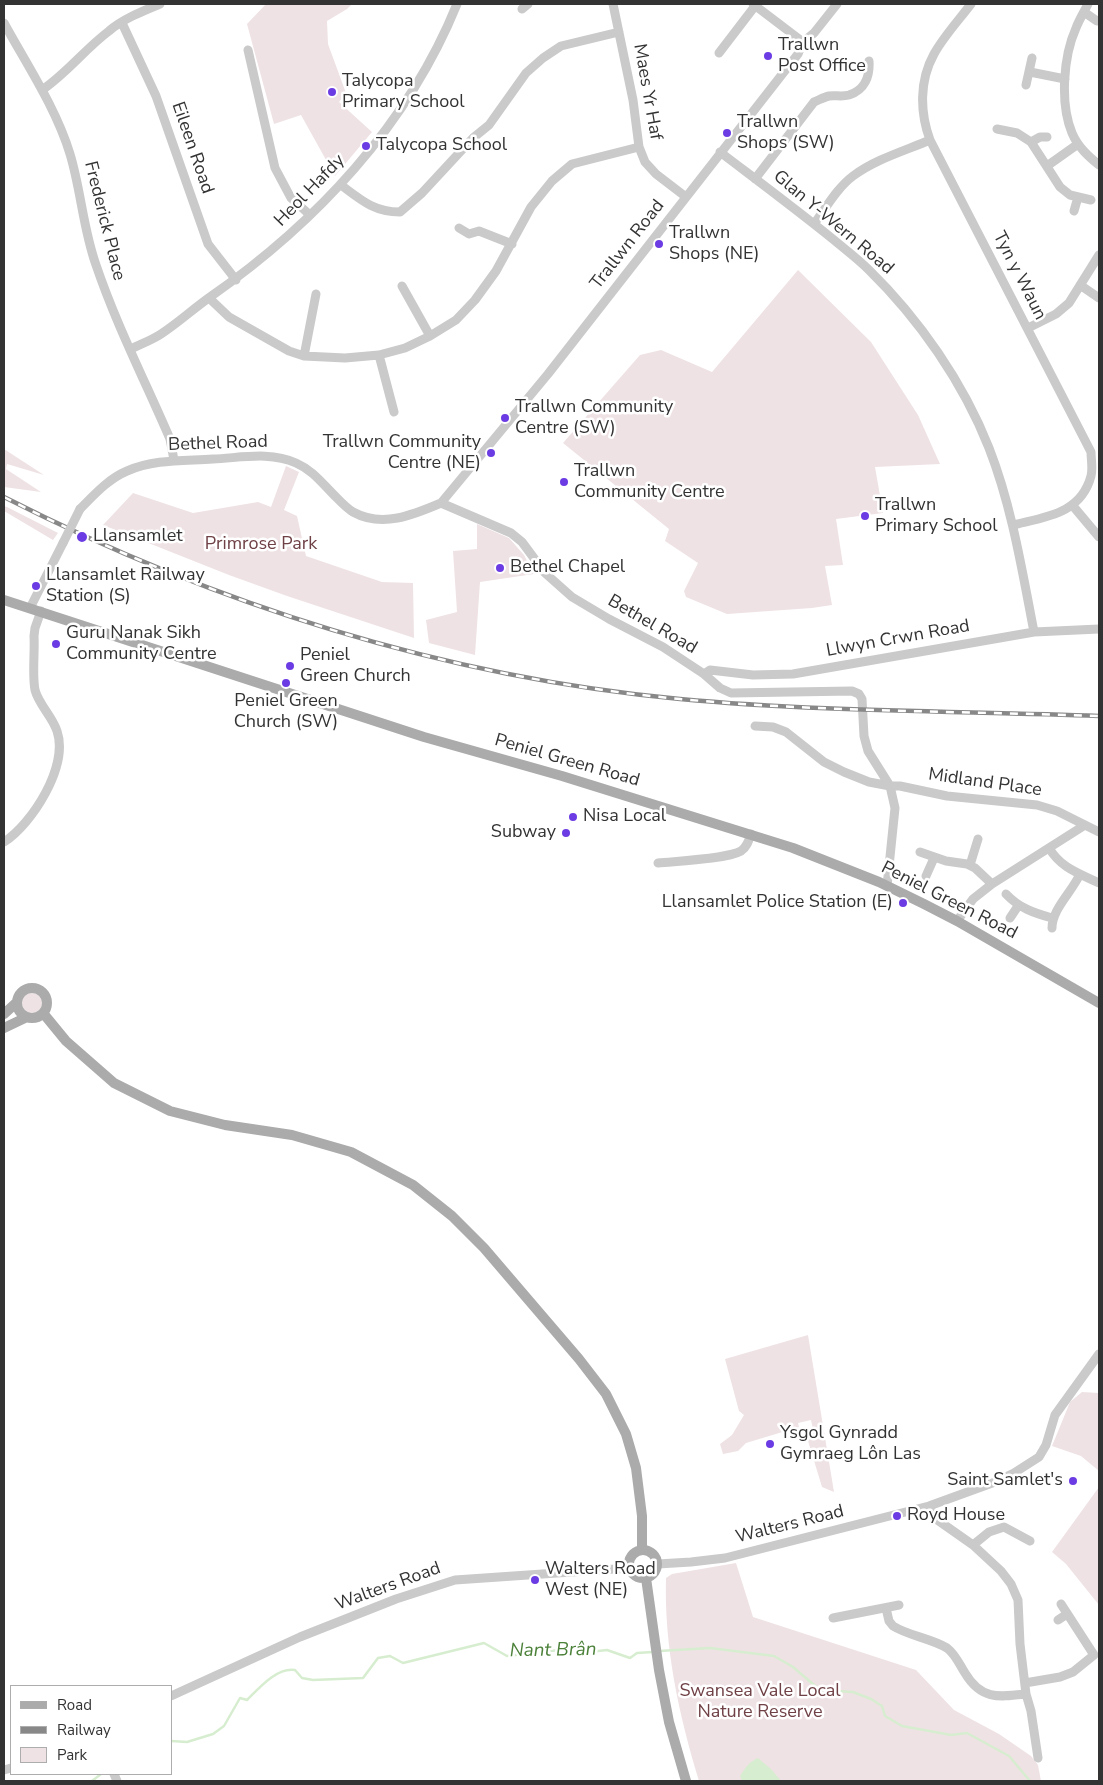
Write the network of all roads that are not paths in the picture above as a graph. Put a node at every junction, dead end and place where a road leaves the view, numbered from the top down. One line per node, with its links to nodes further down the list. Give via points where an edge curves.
1 (160, 4): 7 (street)
2 (457, 4): 32 (street, Heol Hafdy, via 427,67 386,131)
3 (613, 4): 12 (street, Maes Yr Haf)
4 (837, 4): 13 (street, Trallwn Road)
5 (971, 4): 24 (street, Tyn y Waun, via 933,55 928,69 922,106)
6 (754, 5): 13 (street); 15 (street)
7 (140, 8): 10 (street)
8 (1086, 8): 11 (street); 19 (street, via 1075,28)
9 (4, 23): 21 (street, Frederick Place)
10 (122, 23): 21 (street, via 110,29); 42 (street, Eileen Road, via 156,96 208,244)
11 (1096, 23)
12 (619, 32): 27 (street, Maes Yr Haf); 32 (street, via 561,46 543,58 526,73 489,125 400,212 371,207)
13 (803, 42): 28 (street, Trallwn Road, via 798,54)
14 (248, 50): 37 (street, via 275,168 291,198)
15 (719, 53)
16 (1032, 58): 18 (street)
17 (869, 61): 31 (street, via 868,80 848,95 828,96 814,102)
18 (1030, 72): 19 (street); 20 (street)
19 (1065, 78): 26 (street, via 1067,116)
20 (1026, 85)
21 (42, 90): 50 (street, Frederick Place, via 70,153 95,262 110,306)
22 (997, 129): 25 (street, via 1016,133)
23 (1047, 137): 25 (street, via 1040,136)
24 (930, 140): 38 (street, via 875,162 852,177); 48 (street, Tyn y Waun)
25 (1031, 142): 30 (street)
26 (1078, 144): 29 (street); 30 (street)
27 (639, 147): 33 (street, Maes Yr Haf, via 645,162 656,174); 40 (street, via 572,164 552,181 531,207)
28 (720, 152): 31 (street, Glan Y-Wern Road); 33 (street, Trallwn Road)
29 (1099, 165)
30 (1047, 166): 34 (street, via 1060,188)
31 (755, 179): 38 (street, Glan Y-Wern Road)
32 (341, 184): 37 (street, Heol Hafdy)
33 (686, 197): 55 (street, Trallwn Road, via 548,374)
34 (1078, 197): 35 (street); 36 (street)
35 (1091, 200)
36 (1074, 211)
37 (310, 215): 42 (street, Heol Hafdy)
38 (814, 224): 57 (street, Glan Y-Wern Road, via 868,268 908,311 938,352 988,448)
39 (459, 228): 40 (street, via 469,234 479,231)
40 (512, 244): 49 (street, via 475,300 456,320)
41 (1099, 255): 43 (street)
42 (236, 280): 46 (street, Heol Hafdy)
43 (1080, 285): 47 (street); 48 (street, via 1069,303 1056,314)
44 (402, 286): 49 (street)
45 (316, 294): 52 (street)
46 (209, 298): 50 (street, Heol Hafdy, via 161,334); 52 (street, via 229,317 289,352)
47 (1099, 298)
48 (1028, 328): 56 (street, Tyn y Waun, via 1090,452 1091,475)
49 (430, 336): 51 (street)
50 (131, 349): 54 (street, Frederick Place, via 170,439)
51 (380, 355): 52 (street, via 345,358); 53 (street)
52 (304, 356)
53 (394, 412)
54 (174, 460): 55 (street, Bethel Road, via 254,456 286,459 317,476 353,512 375,518 400,518); 60 (street, Bethel Road, bridge, via 126,471 103,486 80,509)
55 (441, 503): 64 (street, Bethel Road, via 511,533 522,542 545,573 572,597 663,647)
56 (1073, 506): 57 (street, via 1053,515); 58 (street)
57 (1012, 525): 63 (street, Glan Y-Wern Road)
58 (1099, 537)
59 (4, 600): 60 (main road, Peniel Green Road)
60 (30, 608): 61 (main road, Peniel Green Road)
61 (41, 611): 71 (main road, Peniel Green Road, via 415,734); 73 (street, via 34,636 35,690 57,730 60,752 55,774 44,797)
62 (1099, 629): 63 (street, Llwyn Crwn Road)
63 (1034, 632): 65 (street, Llwyn Crwn Road)
64 (704, 674): 65 (street, Llwyn Crwn Road, via 710,670 753,675); 66 (street, Bethel Road, via 731,693)
65 (792, 674): 66 (street)
66 (795, 692): 68 (street, Bethel Road, via 852,691 859,694 868,751)
67 (755, 726): 68 (street, Midland Place, via 786,732 837,769 869,782)
68 (890, 786): 69 (street, Midland Place, via 976,800 1037,805); 83 (street, via 894,808)
69 (1085, 825): 70 (street, Midland Place); 74 (street)
70 (1099, 832)
71 (751, 834): 77 (street, via 748,844 740,852); 83 (main road, Peniel Green Road)
72 (978, 839): 78 (street)
73 (4, 842)
74 (1049, 848): 79 (street, via 1055,858); 82 (street)
75 (920, 852): 76 (street)
76 (934, 858): 78 (street); 80 (street)
77 (658, 862)
78 (970, 865): 82 (street)
79 (1080, 874): 81 (street); 87 (street)
80 (926, 876)
81 (1099, 883)
82 (992, 884): 88 (street, via 973,899)
83 (887, 886): 88 (main road, Peniel Green Road)
84 (1006, 894): 85 (street)
85 (1018, 906): 86 (street); 87 (street)
86 (1010, 918)
87 (1052, 918): 89 (street)
88 (957, 921): 91 (main road, Peniel Green Road)
89 (1052, 928)
90 (16, 1003): 92 (main road, via 23,990 37,989 47,999); 93 (main road); 94 (main road, via 20,1013)
91 (1099, 1003)
92 (43, 1013): 94 (main road, via 34,1018); 100 (main road, via 66,1041 114,1083 170,1111 225,1125 292,1135 351,1152 413,1185 452,1216 496,1262 606,1394 626,1434 636,1468)
93 (4, 1014)
94 (27, 1017): 95 (main road)
95 (4, 1028)
96 (1099, 1354): 97 (street, Walters Road, via 1055,1415 1039,1457 995,1482)
97 (929, 1506): 99 (street, via 936,1519); 101 (street, Walters Road, via 725,1558)
98 (1030, 1541): 99 (street, via 1004,1527 989,1532)
99 (973, 1545): 110 (street, via 1001,1571 1018,1600)
100 (642, 1550): 101 (main road, via 653,1554); 102 (main road, via 631,1558)
101 (658, 1564): 103 (main road, via 654,1573)
102 (630, 1568): 103 (main road, via 636,1576); 112 (street, Walters Road, via 455,1580 396,1599 300,1637)
103 (646, 1578): 114 (main road, via 669,1722)
104 (1061, 1604): 107 (street)
105 (899, 1605): 106 (street)
106 (886, 1608): 108 (street); 111 (street, via 893,1626 948,1649 959,1660 973,1685 986,1693 1000,1697)
107 (1067, 1614): 109 (street); 110 (street, via 1094,1655 1073,1672)
108 (833, 1618)
109 (1058, 1620)
110 (1025, 1683): 111 (street)
111 (1026, 1694): 113 (street)
112 (172, 1696)
113 (1038, 1758)
114 (686, 1781)

